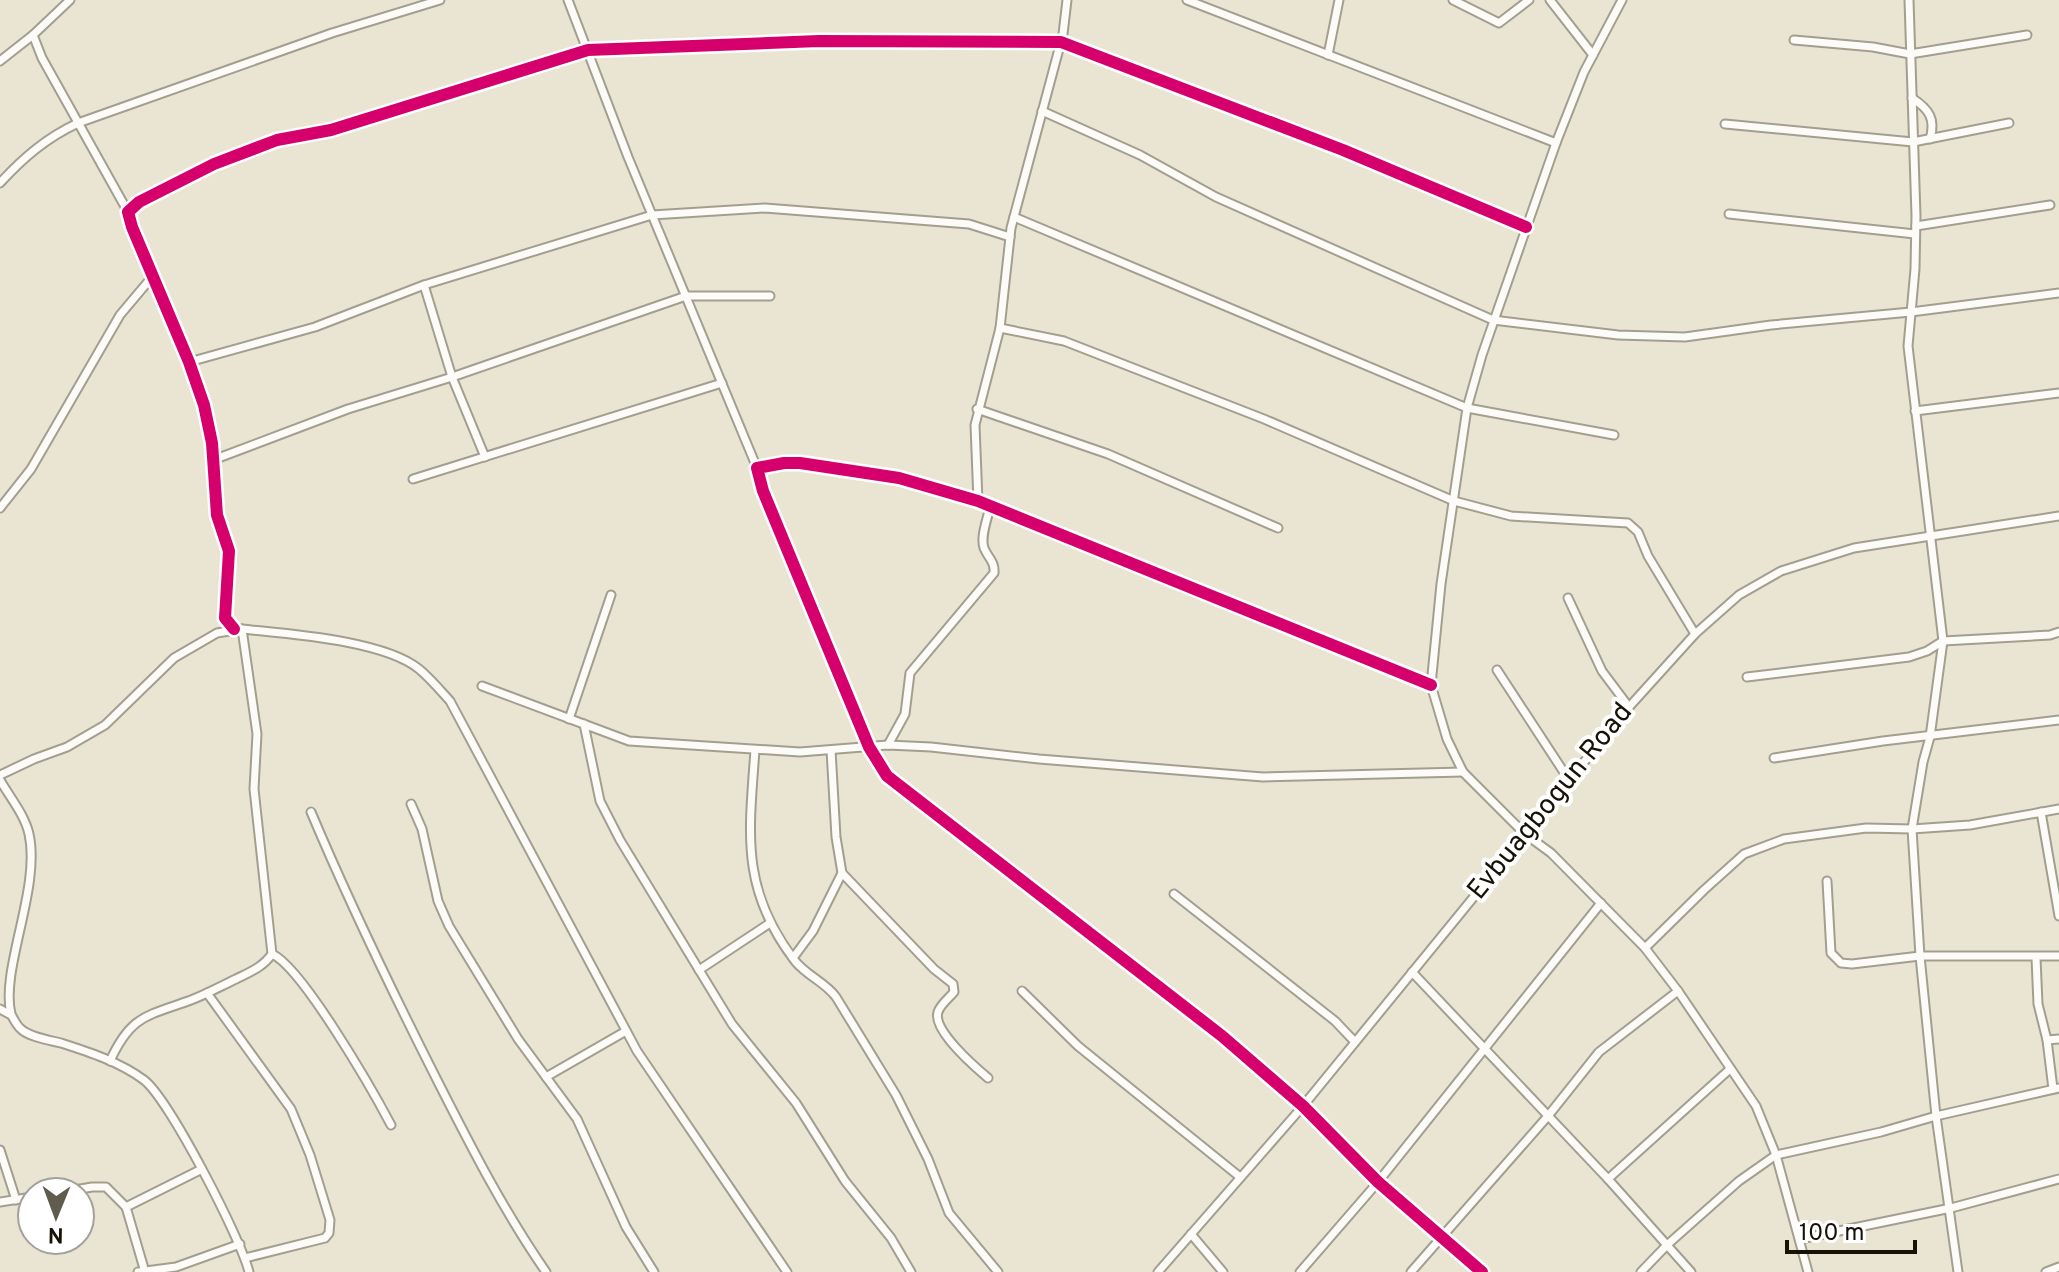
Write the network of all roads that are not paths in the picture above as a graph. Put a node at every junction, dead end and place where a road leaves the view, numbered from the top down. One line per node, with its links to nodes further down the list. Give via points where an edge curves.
1 (70, 0): 12 (street)
2 (440, 0): 23 (street)
3 (568, 0): 16 (street)
4 (1067, 0): 15 (street)
5 (1187, 0): 18 (street)
6 (1339, 0): 18 (street)
7 (1453, 0): 8 (street, via 1499,23)
8 (1529, 0)
9 (1550, 0): 19 (street)
10 (1622, 0): 19 (street)
11 (1909, 0): 17 (street)
12 (33, 35): 20 (street); 23 (street)
13 (2027, 35): 17 (street)
14 (1794, 40): 17 (street)
15 (1061, 42): 16 (street, via 819,41); 22 (street); 35 (street)
16 (588, 50): 31 (street, via 331,130 277,140 214,164); 33 (street)
17 (1910, 54): 21 (street)
18 (1328, 55): 28 (street)
19 (1593, 55): 28 (street)
20 (0, 61)
21 (1912, 98): 26 (street, via 1933,118); 27 (street)
22 (1042, 111): 34 (street); 44 (street, via 1216,197)
23 (78, 123): 29 (street, via 26,155); 31 (street)
24 (2009, 123): 26 (street)
25 (1725, 124): 27 (street)
26 (1930, 139): 27 (street)
27 (1913, 142): 36 (street)
28 (1556, 143): 35 (street)
29 (0, 183)
30 (2050, 205): 36 (street)
31 (128, 212): 38 (street)
32 (1729, 214): 36 (street)
33 (652, 215): 37 (street, via 765,208 969,224); 39 (street); 41 (street)
34 (1014, 217): 37 (street); 50 (street)
35 (1526, 227): 44 (street)
36 (1916, 230): 43 (street)
37 (1010, 237): 45 (street)
38 (152, 277): 46 (street); 61 (street, via 120,315 31,469)
39 (424, 285): 46 (street, via 315,327); 47 (street)
40 (2059, 293): 43 (street)
41 (686, 296): 42 (street); 47 (street); 48 (street)
42 (770, 296)
43 (1911, 312): 44 (street, via 1685,337); 52 (street, via 1908,346)
44 (1493, 320): 50 (street)
45 (1000, 328): 51 (street); 59 (street, via 1064,341)
46 (189, 362): 55 (street, via 204,405)
47 (452, 377): 54 (street); 55 (street)
48 (722, 383): 54 (street); 56 (street)
49 (2059, 393): 52 (street)
50 (1467, 408): 53 (street); 59 (street)
51 (977, 409): 58 (street); 63 (street, via 1108,454)
52 (1915, 411): 64 (street)
53 (1614, 435)
54 (485, 457): 57 (street)
55 (213, 460): 67 (street, via 217,515 229,551 225,618)
56 (757, 468): 58 (street, via 814,465 899,478); 81 (street)
57 (413, 479)
58 (978, 501): 60 (street)
59 (1454, 501): 69 (street, via 1511,516 1628,523); 73 (street)
60 (990, 506): 73 (street); 80 (street, via 983,540 994,573 910,673 905,714)
61 (0, 508)
62 (2059, 516): 64 (street, Evbuagbogun Road)
63 (1278, 528)
64 (1932, 536): 69 (street, Evbuagbogun Road, via 1854,548 1781,571 1739,595); 70 (street)
65 (611, 595): 76 (street)
66 (1568, 598): 75 (street, via 1602,671)
67 (238, 629): 86 (street, via 217,633 174,658 105,725); 101 (street, via 257,734 254,789); 113 (street, via 388,653 418,669 450,701)
68 (2059, 632): 70 (street)
69 (1695, 634): 75 (street, Evbuagbogun Road)
70 (1943, 641): 72 (street, via 1909,657); 79 (street)
71 (1497, 670): 87 (street)
72 (1747, 677)
73 (1431, 685): 85 (street)
74 (482, 686): 76 (street)
75 (1629, 707): 87 (street, Evbuagbogun Road)
76 (569, 719): 78 (street)
77 (2059, 720): 79 (street)
78 (584, 724): 82 (street, via 629,741); 106 (street, via 600,801)
79 (1930, 737): 84 (street); 92 (street)
80 (888, 745): 81 (street); 85 (street, via 1263,777)
81 (869, 747): 83 (street); 123 (street, via 887,776 906,792 1222,1036)
82 (755, 750): 83 (street); 99 (street, via 749,836 755,882)
83 (831, 750): 94 (street)
84 (1774, 758)
85 (1463, 772): 93 (street)
86 (0, 778): 112 (street, via 31,842 24,908 9,970 6,998)
87 (1569, 780): 93 (street, Evbuagbogun Road)
88 (411, 804): 120 (street, via 449,926)
89 (2059, 809): 91 (street)
90 (311, 812): 149 (street, via 354,913 445,1097 516,1229)
91 (2041, 812): 92 (street); 98 (street)
92 (1912, 829): 100 (street, via 1866,828 1784,839 1744,854); 102 (street)
93 (1525, 834): 97 (street); 107 (street, Evbuagbogun Road)
94 (842, 873): 104 (street); 121 (street, via 953,984 938,1021 961,1055)
95 (1827, 881): 102 (street, via 1831,953 1836,960 1852,964)
96 (1174, 894): 116 (street)
97 (1601, 903): 100 (street); 117 (street)
98 (2059, 916)
99 (770, 923): 104 (street); 106 (street)
100 (1645, 948): 109 (street)
101 (272, 954): 110 (street, via 260,967); 126 (street, via 303,984)
102 (1920, 956): 105 (street); 125 (street)
103 (2059, 956): 105 (street)
104 (793, 958): 153 (street, via 836,997 896,1095 949,1213)
105 (2036, 958): 115 (street, via 2038,1004)
106 (699, 970): 152 (street, via 732,1024 796,1103)
107 (1412, 972): 116 (street, Evbuagbogun Road); 117 (street)
108 (1022, 991): 130 (street, via 1078,1046)
109 (1678, 991): 119 (street); 124 (street, via 1599,1052)
110 (207, 993): 118 (street, via 137,1021); 144 (street, via 291,1109 330,1220 325,1238)
111 (0, 1009): 112 (street)
112 (11, 1015): 118 (street, via 21,1030)
113 (626, 1031): 120 (street); 151 (street)
114 (2059, 1039): 115 (street)
115 (2047, 1040): 122 (street)
116 (1355, 1042): 123 (street, Evbuagbogun Road)
117 (1485, 1050): 124 (street); 133 (street)
118 (110, 1061): 129 (street, via 146,1081)
119 (1730, 1069): 128 (street, via 1756,1106); 131 (street)
120 (546, 1077): 150 (street, via 577,1119 626,1227)
121 (988, 1078)
122 (2056, 1089): 125 (street)
123 (1303, 1106): 130 (street, Evbuagbogun Road); 133 (street)
124 (1548, 1116): 131 (street); 140 (street)
125 (1936, 1116): 128 (street); 138 (street)
126 (391, 1125)
127 (0, 1150): 135 (street)
128 (1776, 1155): 141 (street); 143 (street)
129 (200, 1170): 137 (street); 142 (street)
130 (1240, 1177): 139 (street, Evbuagbogun Road)
131 (1608, 1179): 143 (street)
132 (2059, 1179): 138 (street)
133 (1378, 1182): 140 (street); 156 (street)
134 (96, 1187): 137 (street, via 106,1187)
135 (16, 1200): 136 (street)
136 (0, 1202)
137 (126, 1207): 147 (street)
138 (1951, 1208): 141 (street); 162 (street)
139 (1191, 1234): 154 (street, Evbuagbogun Road); 155 (street)
140 (1443, 1237): 157 (street); 158 (street)
141 (1800, 1239): 161 (street)
142 (240, 1244): 144 (street); 147 (street)
143 (1667, 1245): 159 (street); 160 (street)
144 (245, 1258): 148 (street)
145 (2059, 1267): 163 (street)
146 (138, 1272): 147 (street)
147 (145, 1272)
148 (249, 1272)
149 (546, 1272)
150 (654, 1272)
151 (787, 1272)
152 (911, 1272)
153 (998, 1272)
154 (1158, 1272)
155 (1223, 1272)
156 (1300, 1272)
157 (1411, 1272)
158 (1482, 1272)
159 (1641, 1272)
160 (1691, 1272)
161 (1808, 1272)
162 (1958, 1272)
163 (2046, 1272)

